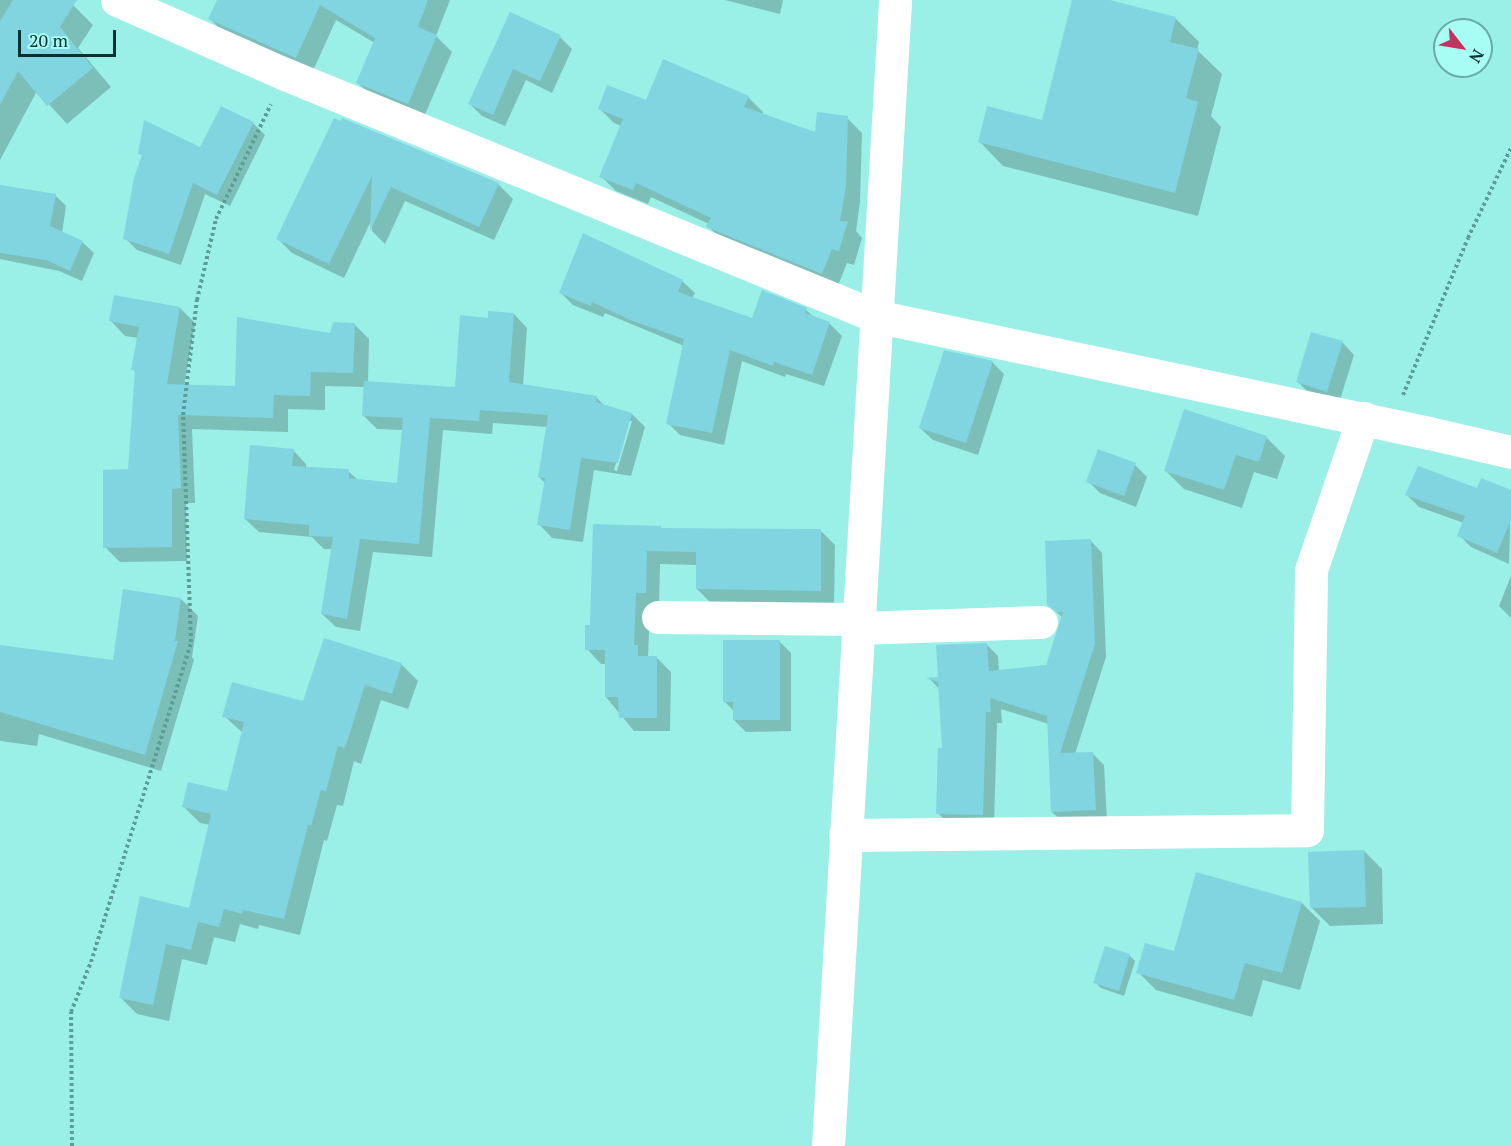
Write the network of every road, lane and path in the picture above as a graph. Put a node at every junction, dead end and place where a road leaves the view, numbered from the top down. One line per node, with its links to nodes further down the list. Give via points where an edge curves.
1 (117, 0): 3 (street)
2 (895, 0): 5 (street)
3 (285, 74): 5 (street); 12 (path, via 216,219 196,300 183,415 191,642 91,962 71,1012)
4 (1511, 148): 6 (path)
5 (875, 316): 6 (street); 10 (street)
6 (1377, 421): 7 (street); 11 (street, via 1311,570 1307,830)
7 (1511, 452)
8 (658, 617): 10 (street)
9 (1041, 622): 10 (street)
10 (858, 624): 11 (street)
11 (845, 835): 13 (street)
12 (72, 1146)
13 (828, 1146)

